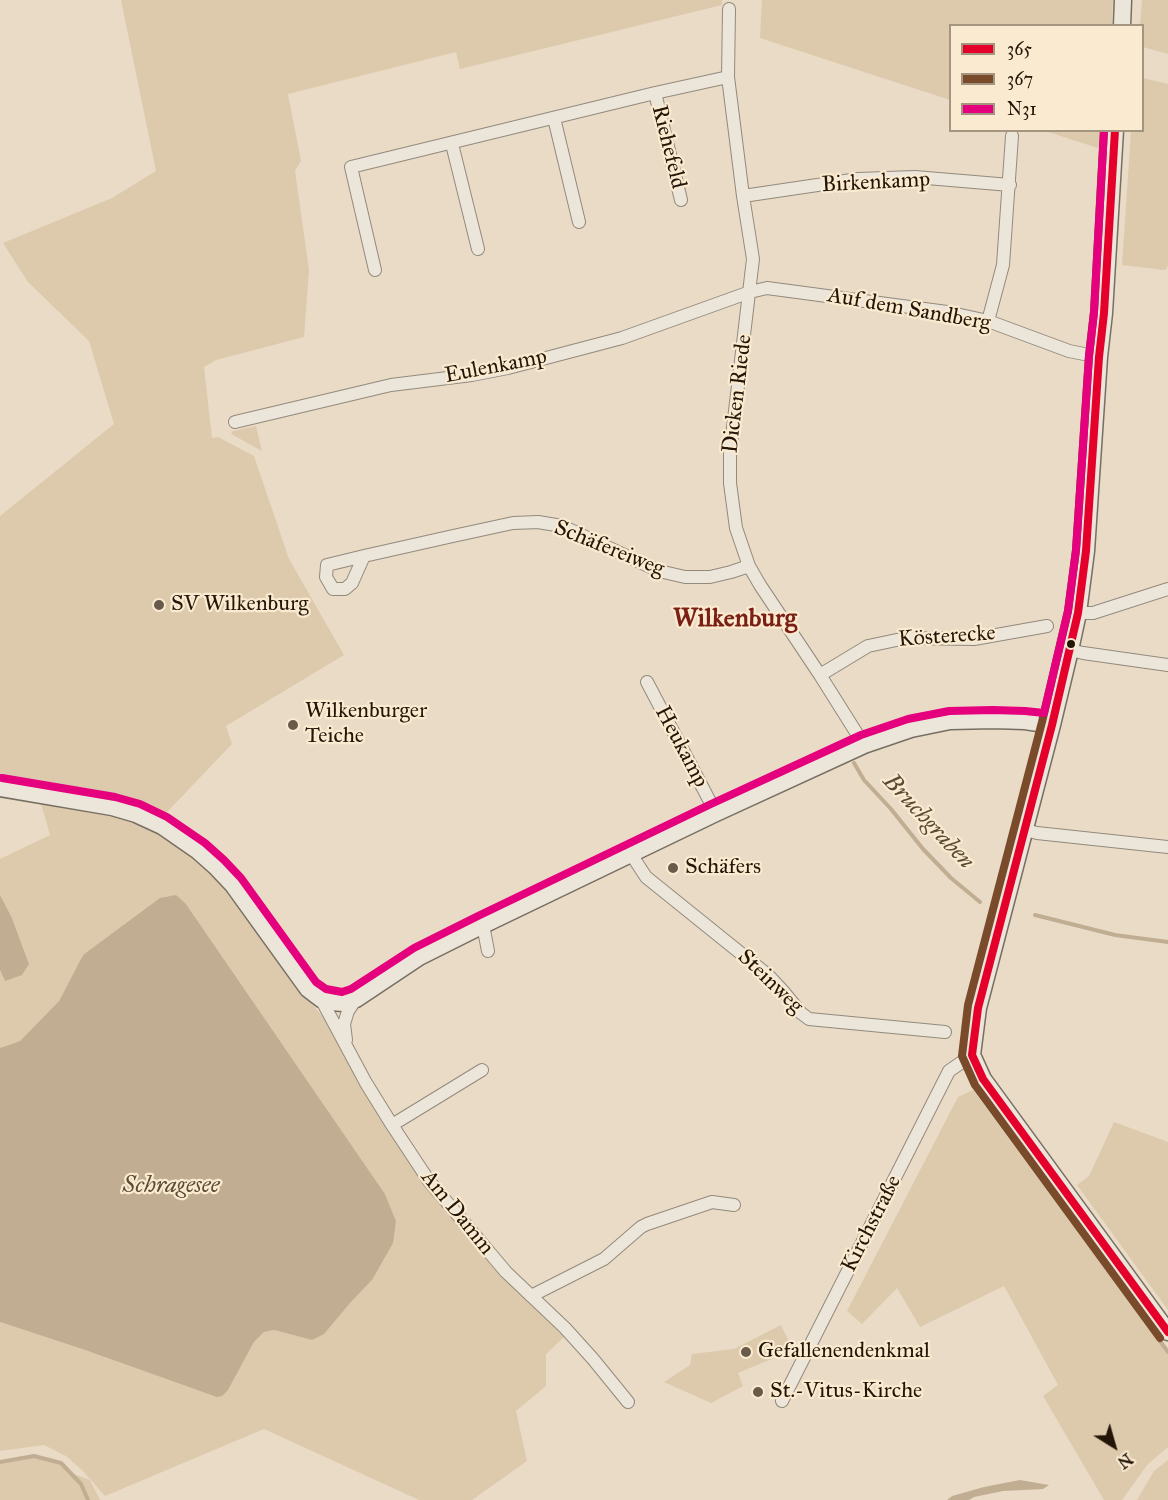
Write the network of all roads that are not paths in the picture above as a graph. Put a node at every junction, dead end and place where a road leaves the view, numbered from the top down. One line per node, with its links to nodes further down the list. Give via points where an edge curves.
1 (1124, 0): 3 (main road)
2 (729, 9): 4 (street, Dicken Riede)
3 (1122, 24)
4 (728, 77): 5 (street, Riehefeld); 11 (street, Dicken Riede)
5 (655, 93): 6 (street, Riehefeld); 12 (street, Riehefeld)
6 (554, 118): 9 (street, Riehefeld); 13 (street)
7 (1115, 132): 18 (main road)
8 (1012, 136): 10 (street)
9 (452, 144): 14 (street); 15 (street, Riehefeld, via 351,167)
10 (1010, 185): 11 (street, Birkenkamp, via 915,177 858,179); 17 (street, via 1003,265)
11 (743, 196): 16 (street, Dicken Riede, via 753,259)
12 (681, 200)
13 (579, 222)
14 (478, 249)
15 (375, 270)
16 (750, 292): 17 (street, Auf dem Sandberg, via 767,288); 19 (street, Eulenkamp, via 622,338 508,368 391,386); 21 (street, Dicken Riede, via 730,453 736,528)
17 (988, 321): 18 (street, Auf dem Sandberg, via 1069,351)
18 (1099, 357): 23 (main road, via 1086,551)
19 (235, 422)
20 (364, 556): 21 (street, Schäfereiweg, via 513,523 538,522 562,526 659,571 685,577 710,577)
21 (749, 566): 27 (street, Dicken Riede)
22 (1168, 589): 23 (street, via 1093,613)
23 (1077, 613): 25 (main road)
24 (1047, 626): 27 (street, Kösterecke, via 974,639 906,638 868,646)
25 (1070, 650): 26 (street); 29 (main road)
26 (1168, 665)
27 (820, 675): 30 (street, Dicken Riede)
28 (647, 682): 32 (street, Heukamp)
29 (1052, 725): 30 (main road, via 950,721); 33 (main road)
30 (864, 745): 32 (main road)
31 (0, 788): 38 (main road, via 112,807 162,826 198,851 227,879 308,988)
32 (716, 813): 35 (main road)
33 (1025, 830): 34 (street); 42 (main road, via 978,1008)
34 (1168, 848)
35 (631, 854): 36 (main road); 40 (street, Steinweg, via 646,877 770,976 809,1018)
36 (483, 925): 37 (street); 39 (main road, via 419,957)
37 (488, 951)
38 (321, 999): 39 (main road, via 343,1003); 41 (street, Am Damm)
39 (356, 999): 41 (street, via 344,1024)
40 (945, 1032)
41 (346, 1044): 44 (street, Am Damm)
42 (972, 1055): 47 (main road, via 983,1079); 48 (street, Kirchstraße, via 949,1071)
43 (482, 1070): 44 (street)
44 (392, 1125): 46 (street, Am Damm, via 429,1181)
45 (734, 1205): 46 (street, via 711,1202 647,1224 604,1259)
46 (531, 1296): 49 (street, Am Damm, via 572,1336)
47 (1168, 1332)
48 (782, 1401)
49 (628, 1402)

